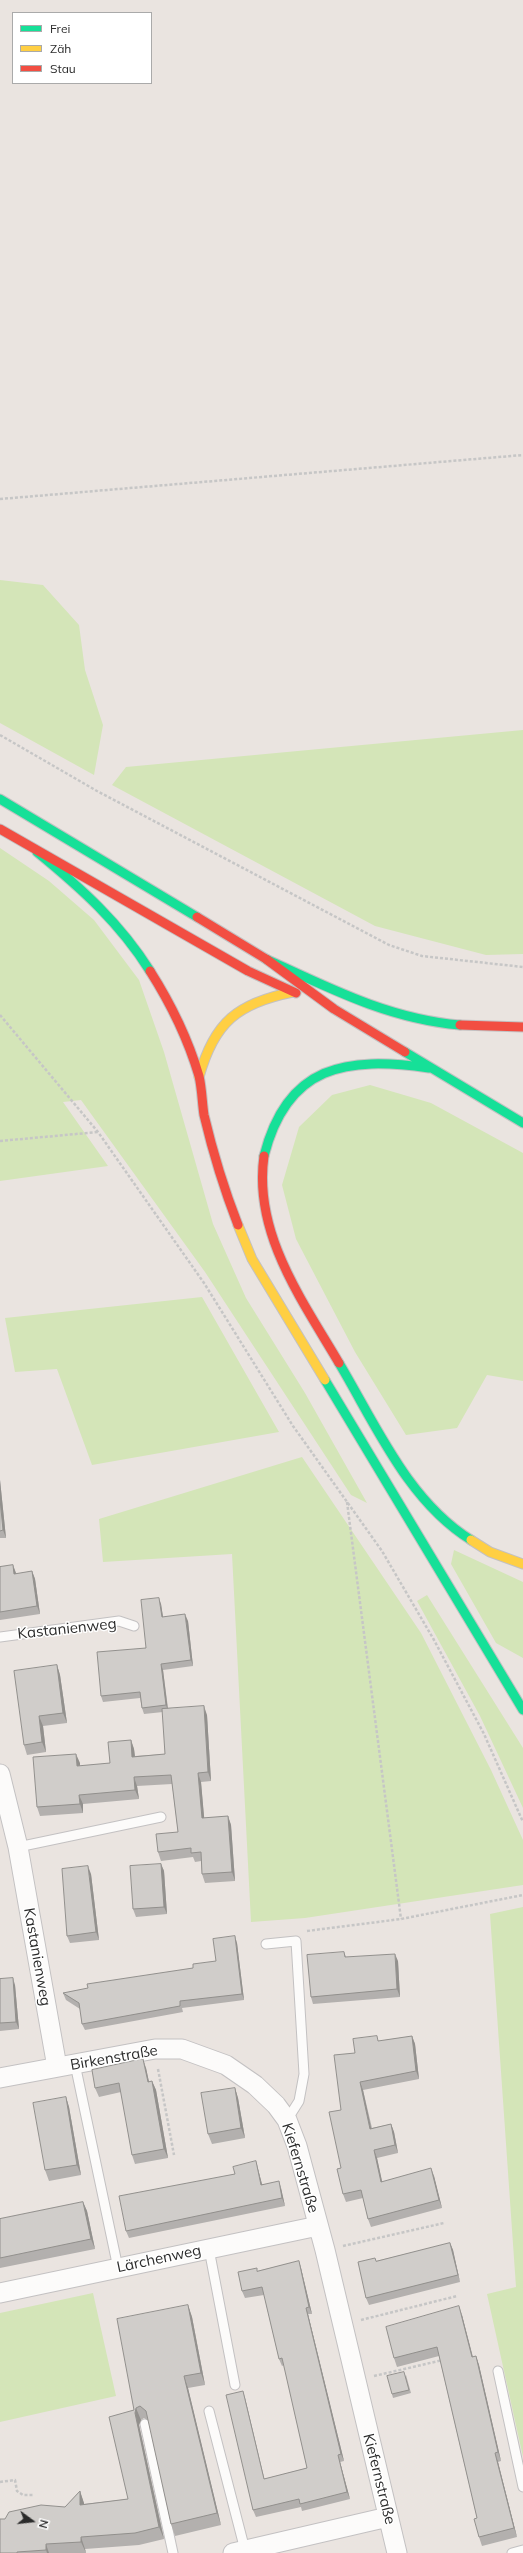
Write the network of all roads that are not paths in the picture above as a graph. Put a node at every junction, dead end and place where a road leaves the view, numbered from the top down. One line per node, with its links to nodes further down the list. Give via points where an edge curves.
1 (0, 799): 4 (main road)
2 (0, 829): 3 (main road)
3 (37, 852): 5 (main road, via 248,970); 9 (main road, via 96,901 128,938 151,973 186,1037)
4 (266, 959): 6 (main road); 7 (main road, via 389,1012 487,1029)
5 (293, 992): 6 (main road); 9 (main road, via 256,1000 225,1023 211,1039)
6 (334, 1009): 8 (main road)
7 (523, 1027)
8 (429, 1068): 10 (main road); 11 (main road, via 385,1062 332,1069 290,1096 277,1116 267,1140 262,1167 268,1226 281,1261 306,1307 410,1483 442,1519 473,1543 490,1553)
9 (199, 1077): 14 (main road, via 204,1112 224,1183 252,1260)
10 (523, 1123)
11 (523, 1564)
12 (134, 1626): 13 (lane, Kastanienweg, via 119,1621)
13 (0, 1637)
14 (523, 1710)
15 (0, 1774): 17 (street, Kastanienweg)
16 (160, 1818): 17 (lane)
17 (18, 1847): 20 (street, Kastanienweg)
18 (266, 1944): 22 (lane, via 296,1940 304,2074 299,2101)
19 (226, 2065): 20 (street, Birkenstraße, via 182,2049 155,2049); 22 (street, Kiefernstraße, via 255,2085)
20 (66, 2066): 21 (street, Birkenstraße); 25 (lane)
21 (0, 2078)
22 (287, 2120): 23 (street, Kiefernstraße, via 297,2146)
23 (318, 2226): 24 (street, Lärchenweg); 32 (street, Kiefernstraße)
24 (210, 2249): 25 (street, Lärchenweg); 28 (lane)
25 (118, 2268): 26 (street, Lärchenweg)
26 (0, 2293)
27 (498, 2371): 31 (lane)
28 (234, 2386)
29 (209, 2411): 34 (lane)
30 (144, 2424): 35 (lane)
31 (523, 2487)
32 (388, 2517): 34 (street); 36 (street, Kiefernstraße)
33 (523, 2550): 37 (lane)
34 (239, 2552)
35 (173, 2553)
36 (397, 2553)
37 (512, 2553)

